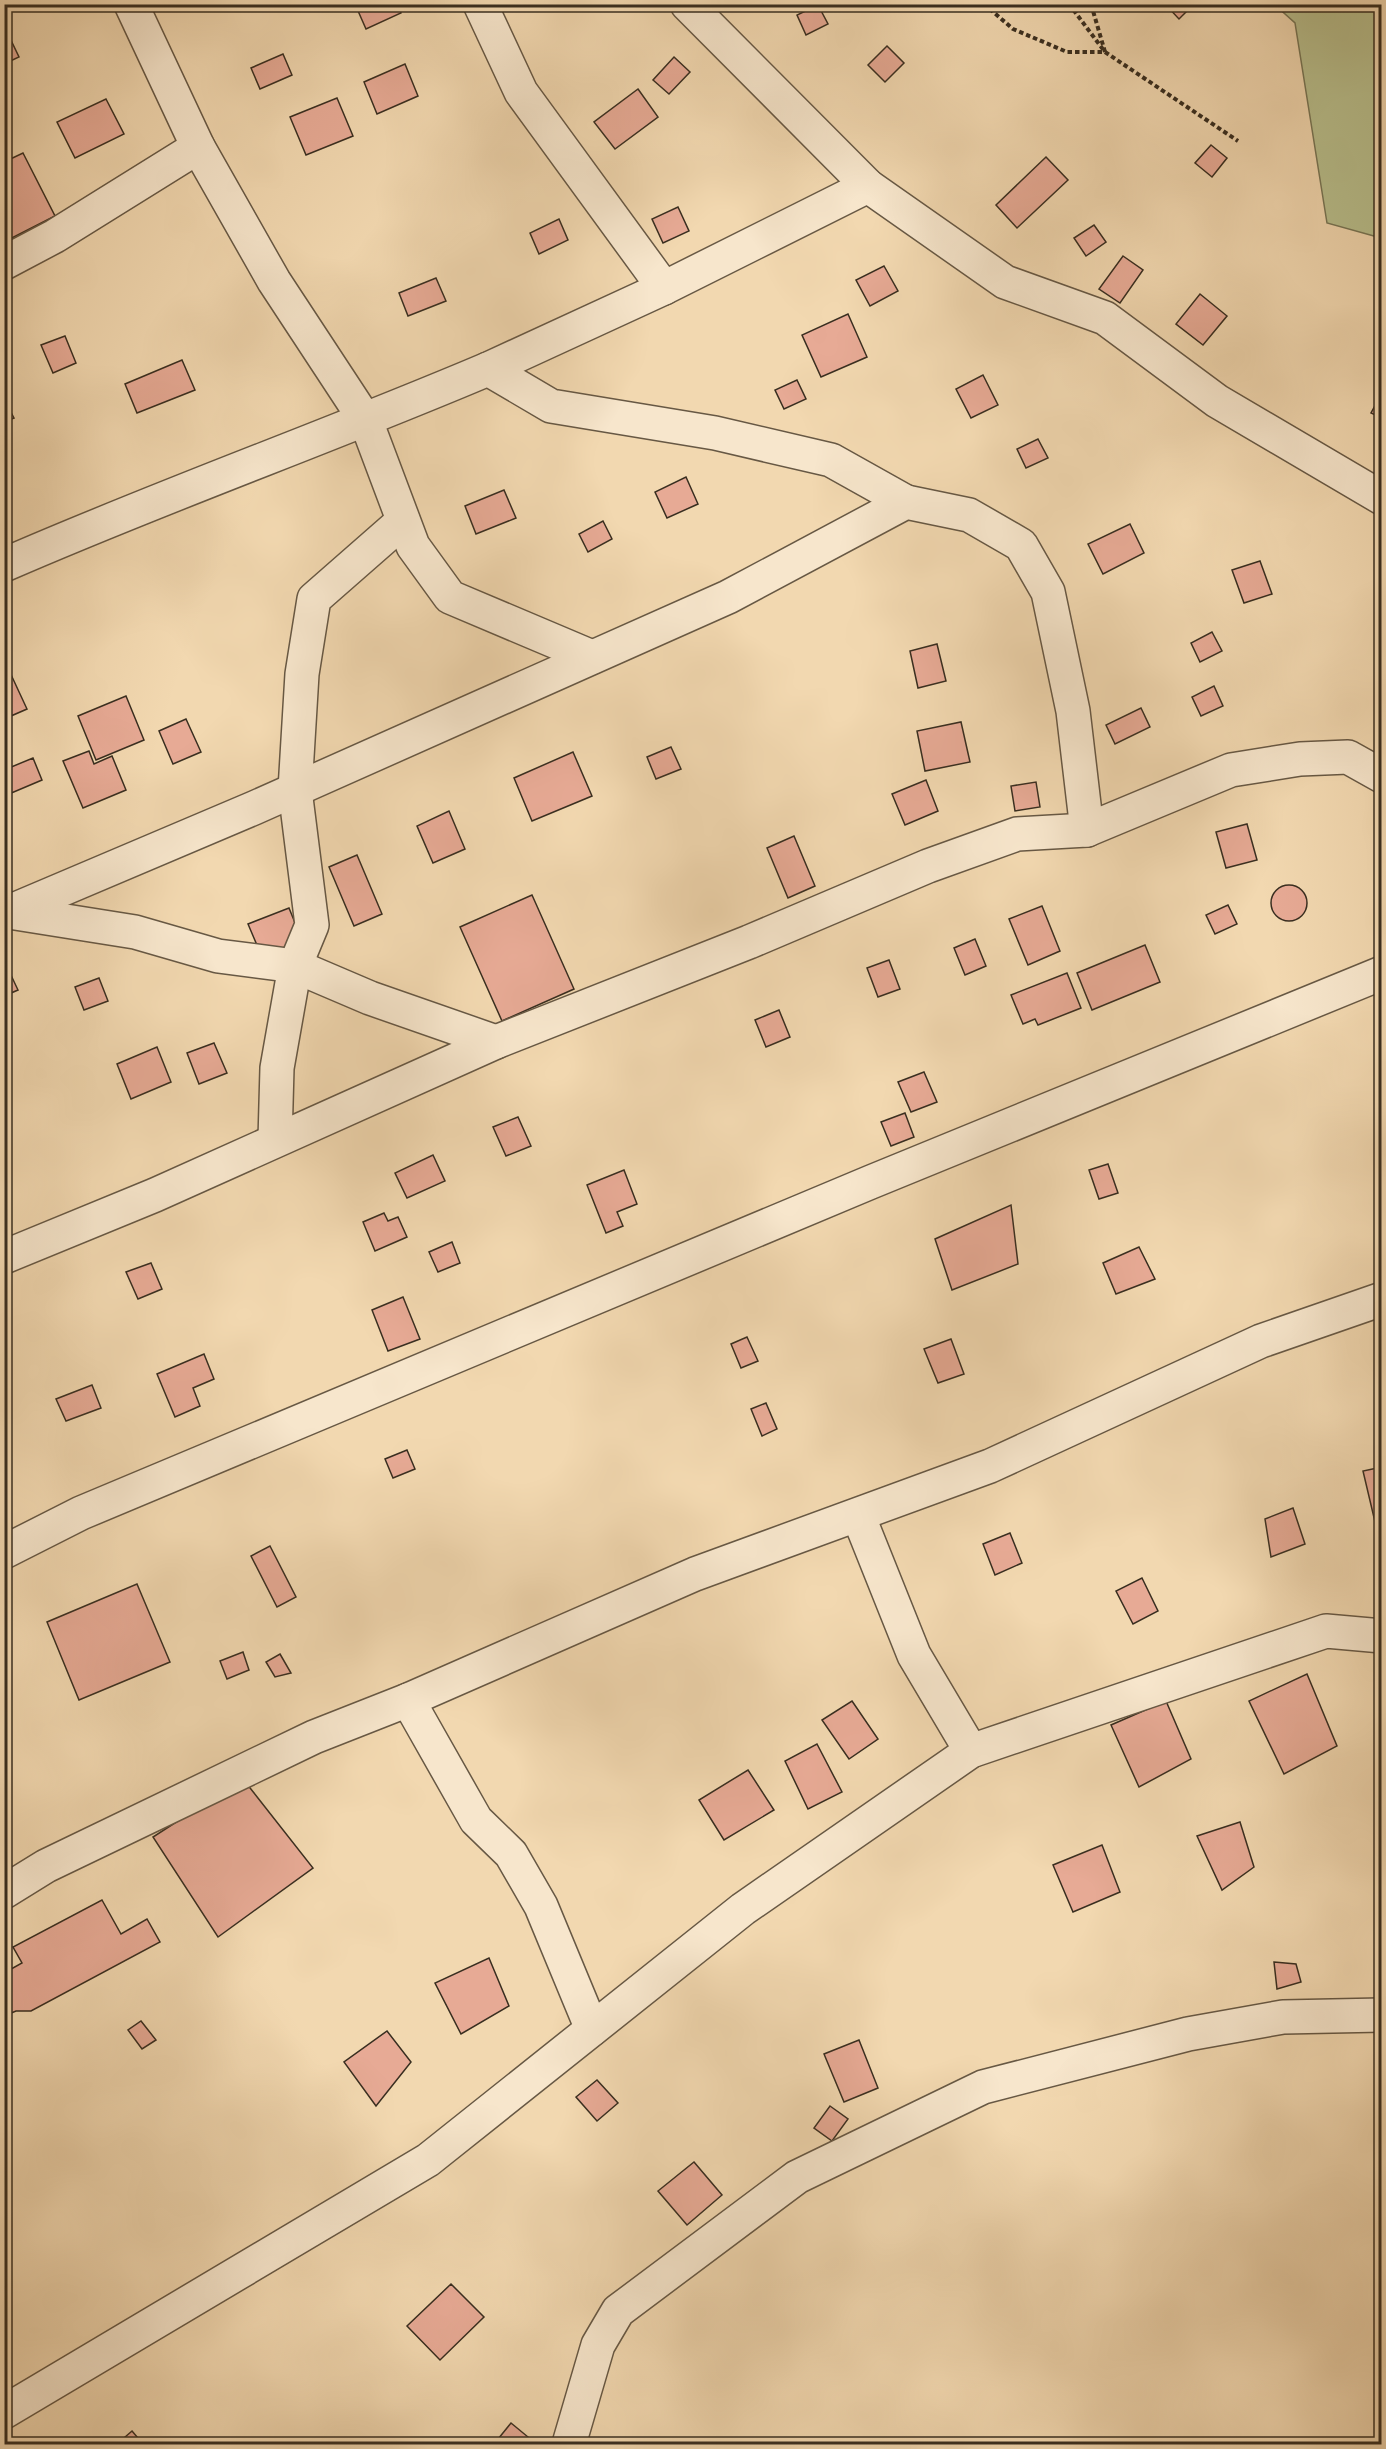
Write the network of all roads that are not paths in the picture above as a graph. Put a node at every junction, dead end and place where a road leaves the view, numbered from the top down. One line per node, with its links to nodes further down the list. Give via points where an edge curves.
1 (131, 4): 4 (street)
2 (480, 4): 7 (street, via 521,92)
3 (687, 4): 5 (street)
4 (198, 147): 6 (street); 9 (street, via 274,281)
5 (868, 186): 7 (street); 10 (street, via 1005,282 1104,318 1217,400)
6 (4, 263)
7 (664, 288): 8 (street)
8 (488, 369): 9 (street); 11 (street, via 551,405 715,433 831,460)
9 (366, 421): 12 (street); 13 (street, via 104,521)
10 (1382, 498)
11 (906, 502): 14 (street, via 728,597); 17 (street, via 969,515 1021,545 1048,592 1073,711)
12 (403, 521): 14 (street, via 413,546 450,597); 16 (street, via 314,599 302,674)
13 (4, 565)
14 (592, 657): 16 (street)
15 (1382, 776): 17 (street, via 1348,757 1300,759 1231,770)
16 (295, 790): 18 (street); 19 (street, via 312,925)
17 (1087, 830): 21 (street, via 1017,834 928,866 750,942)
18 (7, 913): 19 (street, via 135,932 218,956)
19 (295, 966): 21 (street, via 370,998); 22 (street, via 277,1068)
20 (1382, 973): 26 (street, via 81,1513)
21 (496, 1042): 22 (street)
22 (274, 1140): 23 (street, via 155,1195)
23 (4, 1257)
24 (1382, 1299): 25 (street, via 1262,1341 990,1466)
25 (858, 1515): 28 (street, via 695,1574); 29 (street, via 914,1655)
26 (4, 1552)
27 (1382, 1636): 29 (street, via 1326,1631)
28 (408, 1700): 30 (street, via 314,1737 46,1866); 32 (street, via 477,1820 511,1854 541,1906)
29 (971, 1751): 32 (street, via 743,1909)
30 (4, 1892)
31 (1382, 2015): 34 (street, via 1283,2017 1188,2034 983,2087 797,2176 618,2311 598,2345)
32 (592, 2029): 33 (street, via 429,2160)
33 (4, 2412)
34 (566, 2443)

